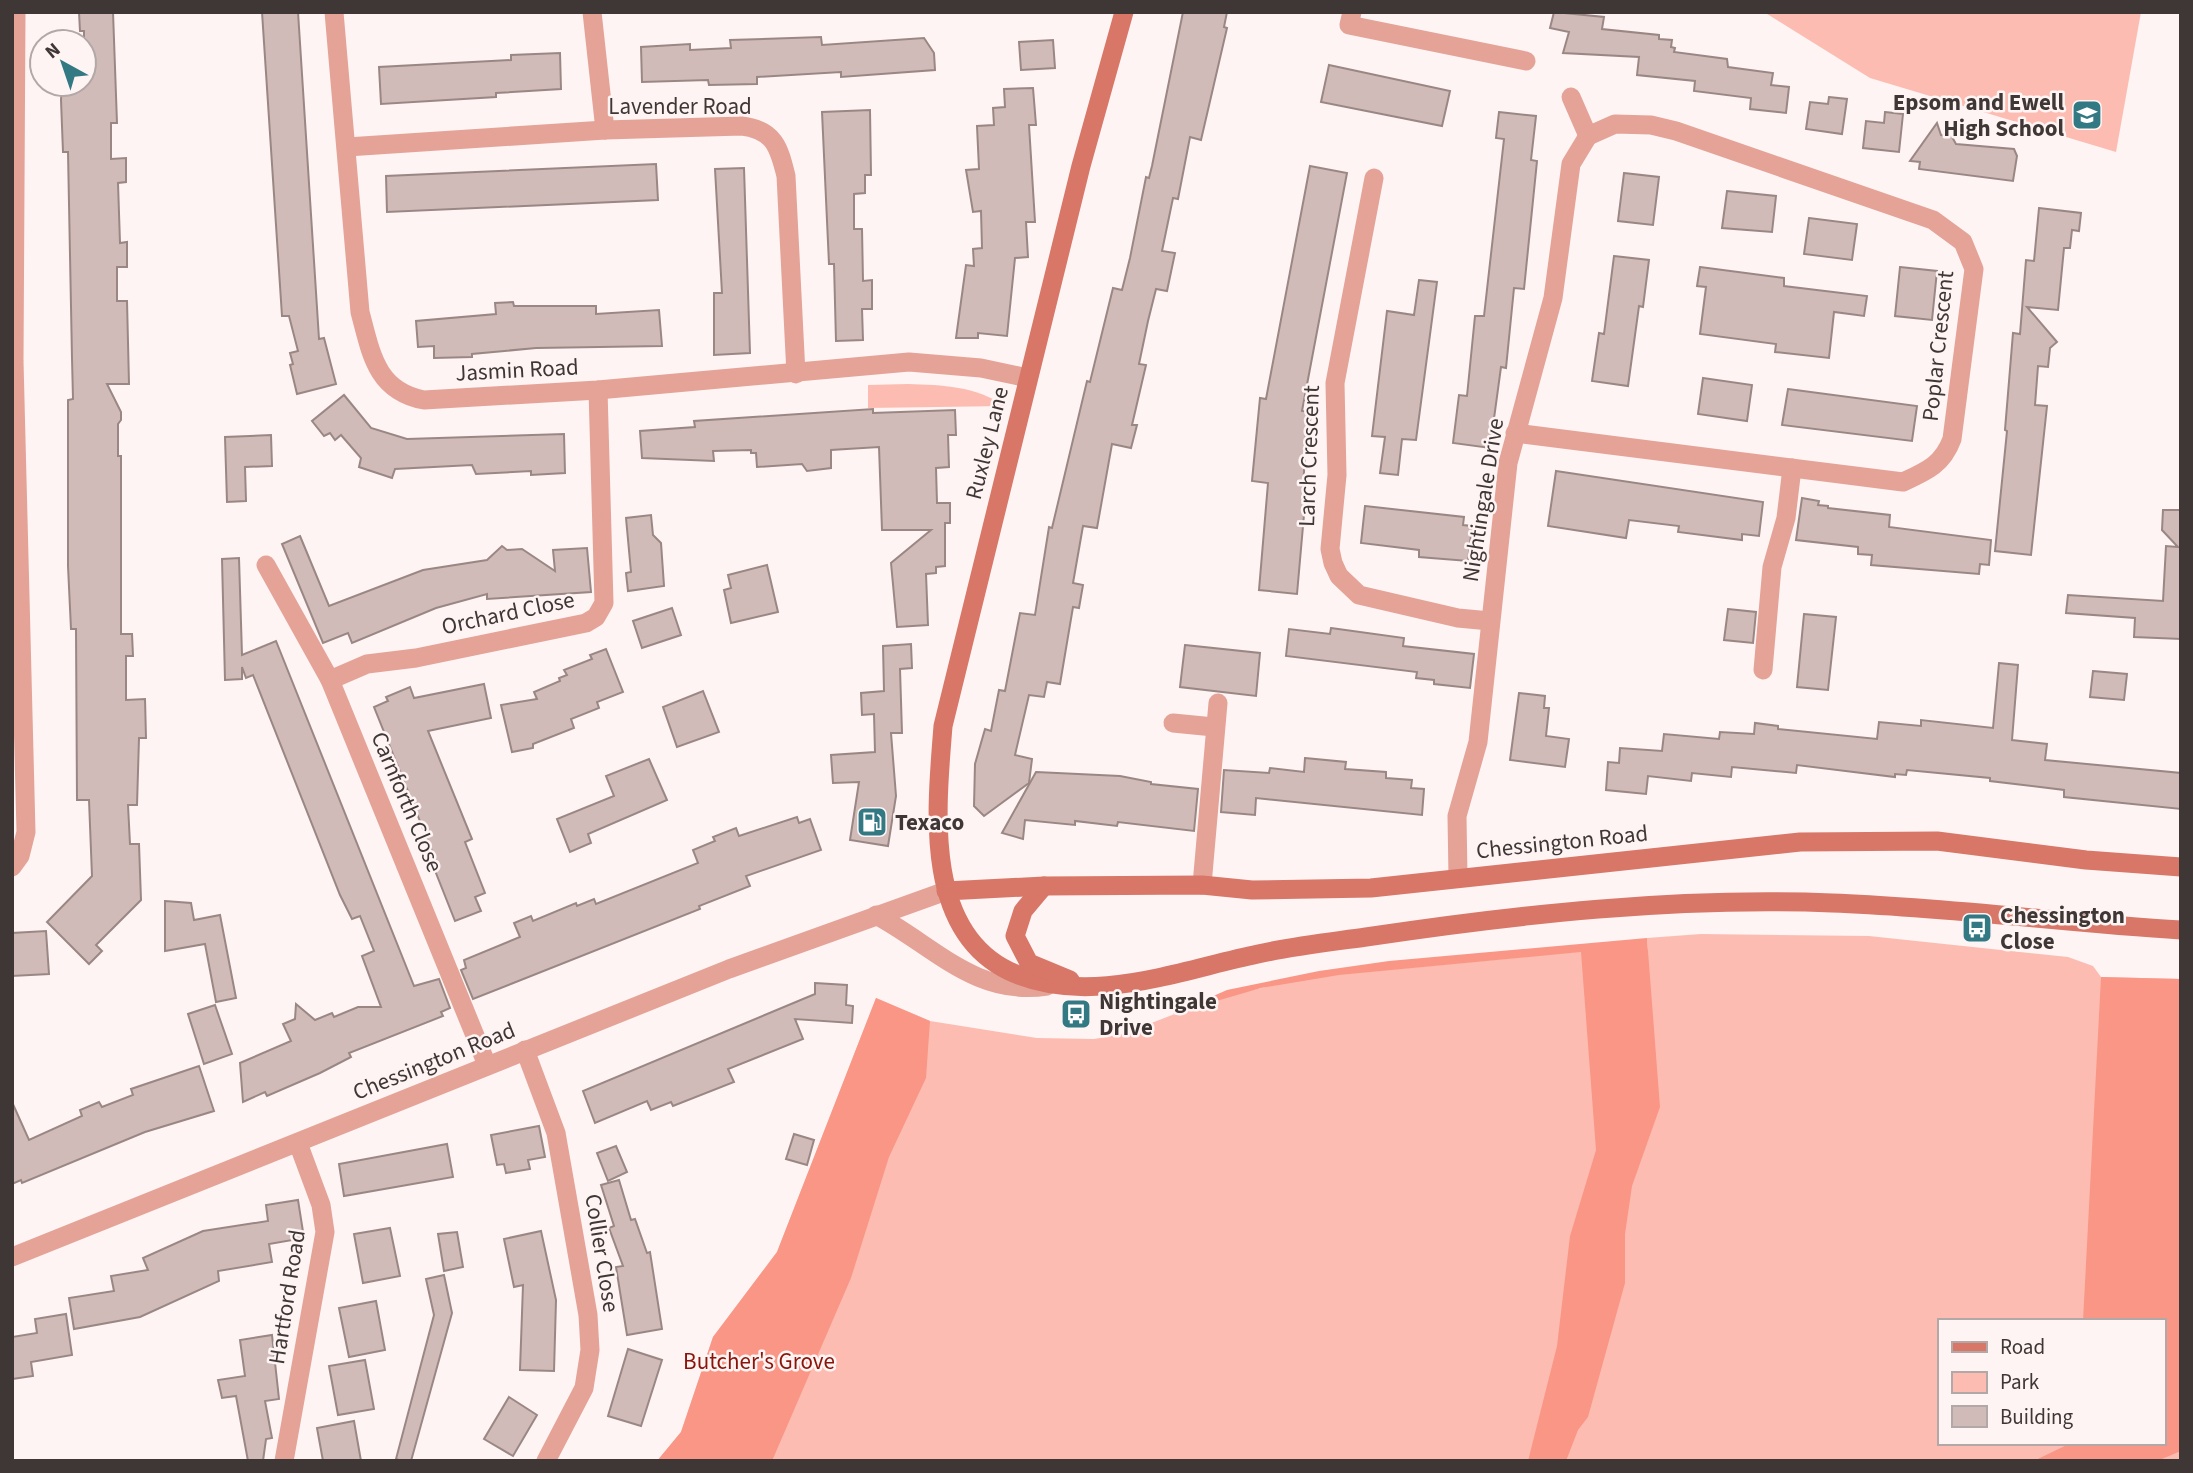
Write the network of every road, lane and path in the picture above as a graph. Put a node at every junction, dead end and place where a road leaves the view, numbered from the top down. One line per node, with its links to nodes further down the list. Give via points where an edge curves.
1 (16, 12): 12 (street)
2 (334, 12): 10 (street, Jasmin Road)
3 (592, 12): 8 (street)
4 (1124, 12): 14 (main road, Ruxley Lane)
5 (1352, 12): 6 (street, via 1349,25)
6 (1526, 61)
7 (1571, 97): 9 (street)
8 (604, 130): 10 (street, Lavender Road); 13 (street, Lavender Road, via 743,126 768,134 781,154 786,176)
9 (1588, 136): 16 (street, Nightingale Drive, via 1571,164 1553,298); 17 (street, Poplar Crescent, via 1615,124 1697,136 1933,220 1963,242 1974,269 1947,455 1936,466 1903,482)
10 (347, 147): 15 (street, Jasmin Road, via 360,312 370,350 394,390 424,400)
11 (1374, 178): 19 (street, Larch Crescent, via 1335,383 1333,563 1339,576 1359,595)
12 (14, 233): 25 (street, via 26,832)
13 (796, 374): 14 (street, Jasmin Road, via 909,362 981,368); 15 (street, Jasmin Road)
14 (1028, 378): 30 (main road, Ruxley Lane, via 943,726 938,794)
15 (598, 390): 21 (street, Orchard Close, via 604,603 596,617 586,623 416,658 367,664)
16 (1515, 433): 17 (street, Poplar Crescent); 19 (street, Nightingale Drive)
17 (1792, 468): 20 (street, via 1786,518 1772,566)
18 (266, 565): 21 (street, Carnforth Close)
19 (1490, 621): 27 (street, Nightingale Drive, via 1478,742 1457,816)
20 (1763, 670)
21 (330, 680): 36 (street, Carnforth Close)
22 (1218, 704): 24 (street)
23 (1172, 723): 24 (street)
24 (1214, 727): 28 (street)
25 (12, 867)
26 (2181, 867): 27 (main road, Chessington Road, via 1937,841 1800,842)
27 (1458, 877): 28 (main road, Chessington Road, via 1371,888 1252,890)
28 (1202, 885): 29 (main road, Chessington Road)
29 (1044, 886): 30 (main road, Chessington Road); 33 (main road, via 1023,911 1015,936 1020,949 1029,963)
30 (946, 891): 31 (street, Chessington Road); 34 (main road, via 964,930 980,950 1006,970)
31 (876, 915): 34 (street, via 957,969 1011,988); 35 (street, Chessington Road)
32 (2181, 930): 33 (main road, via 1828,903 1589,909 1427,928 1258,954 1173,975)
33 (1091, 985): 34 (main road)
34 (1048, 986)
35 (525, 1050): 36 (street, Chessington Road); 40 (street, Collier Close, via 556,1133 590,1350 584,1388)
36 (487, 1065): 37 (street, Chessington Road)
37 (298, 1143): 38 (street, Chessington Road); 39 (street, Hartford Road, via 321,1205 325,1232)
38 (12, 1257)
39 (284, 1461)
40 (546, 1461)

